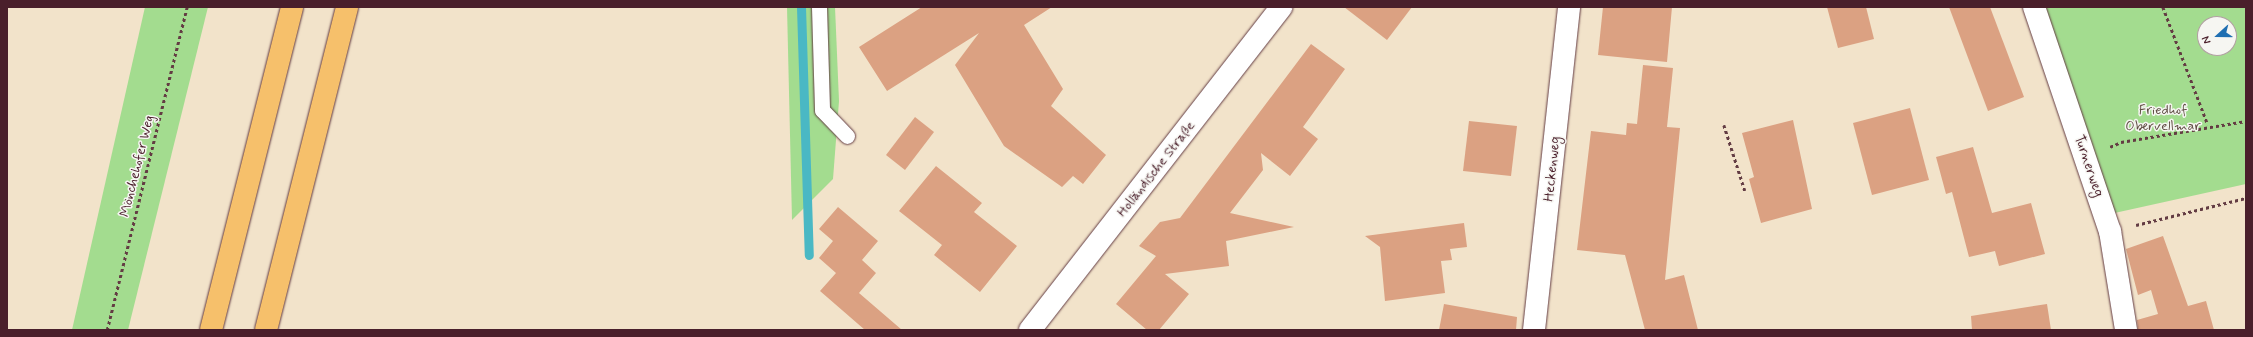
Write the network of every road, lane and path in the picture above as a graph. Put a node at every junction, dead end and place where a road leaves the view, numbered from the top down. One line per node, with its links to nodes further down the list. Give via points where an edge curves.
1 (187, 7): 17 (path, Mönchehofer Weg)
2 (292, 7): 18 (highway)
3 (347, 7): 19 (highway)
4 (819, 7): 12 (lane, via 822,110)
5 (1281, 7): 20 (street, Holländische Straße)
6 (1569, 7): 21 (street, Heckenweg)
7 (2034, 7): 13 (street, Turnerweg)
8 (2163, 7): 11 (path)
9 (2246, 121): 11 (path)
10 (1724, 125): 14 (path)
11 (2208, 125): 13 (path, via 2121,142)
12 (847, 136)
13 (2086, 158): 16 (street, Turnerweg)
14 (1745, 191)
15 (2246, 198): 16 (path)
16 (2110, 231): 22 (street, Turnerweg)
17 (107, 330)
18 (211, 330)
19 (266, 330)
20 (1030, 330)
21 (1534, 330)
22 (2126, 330)

